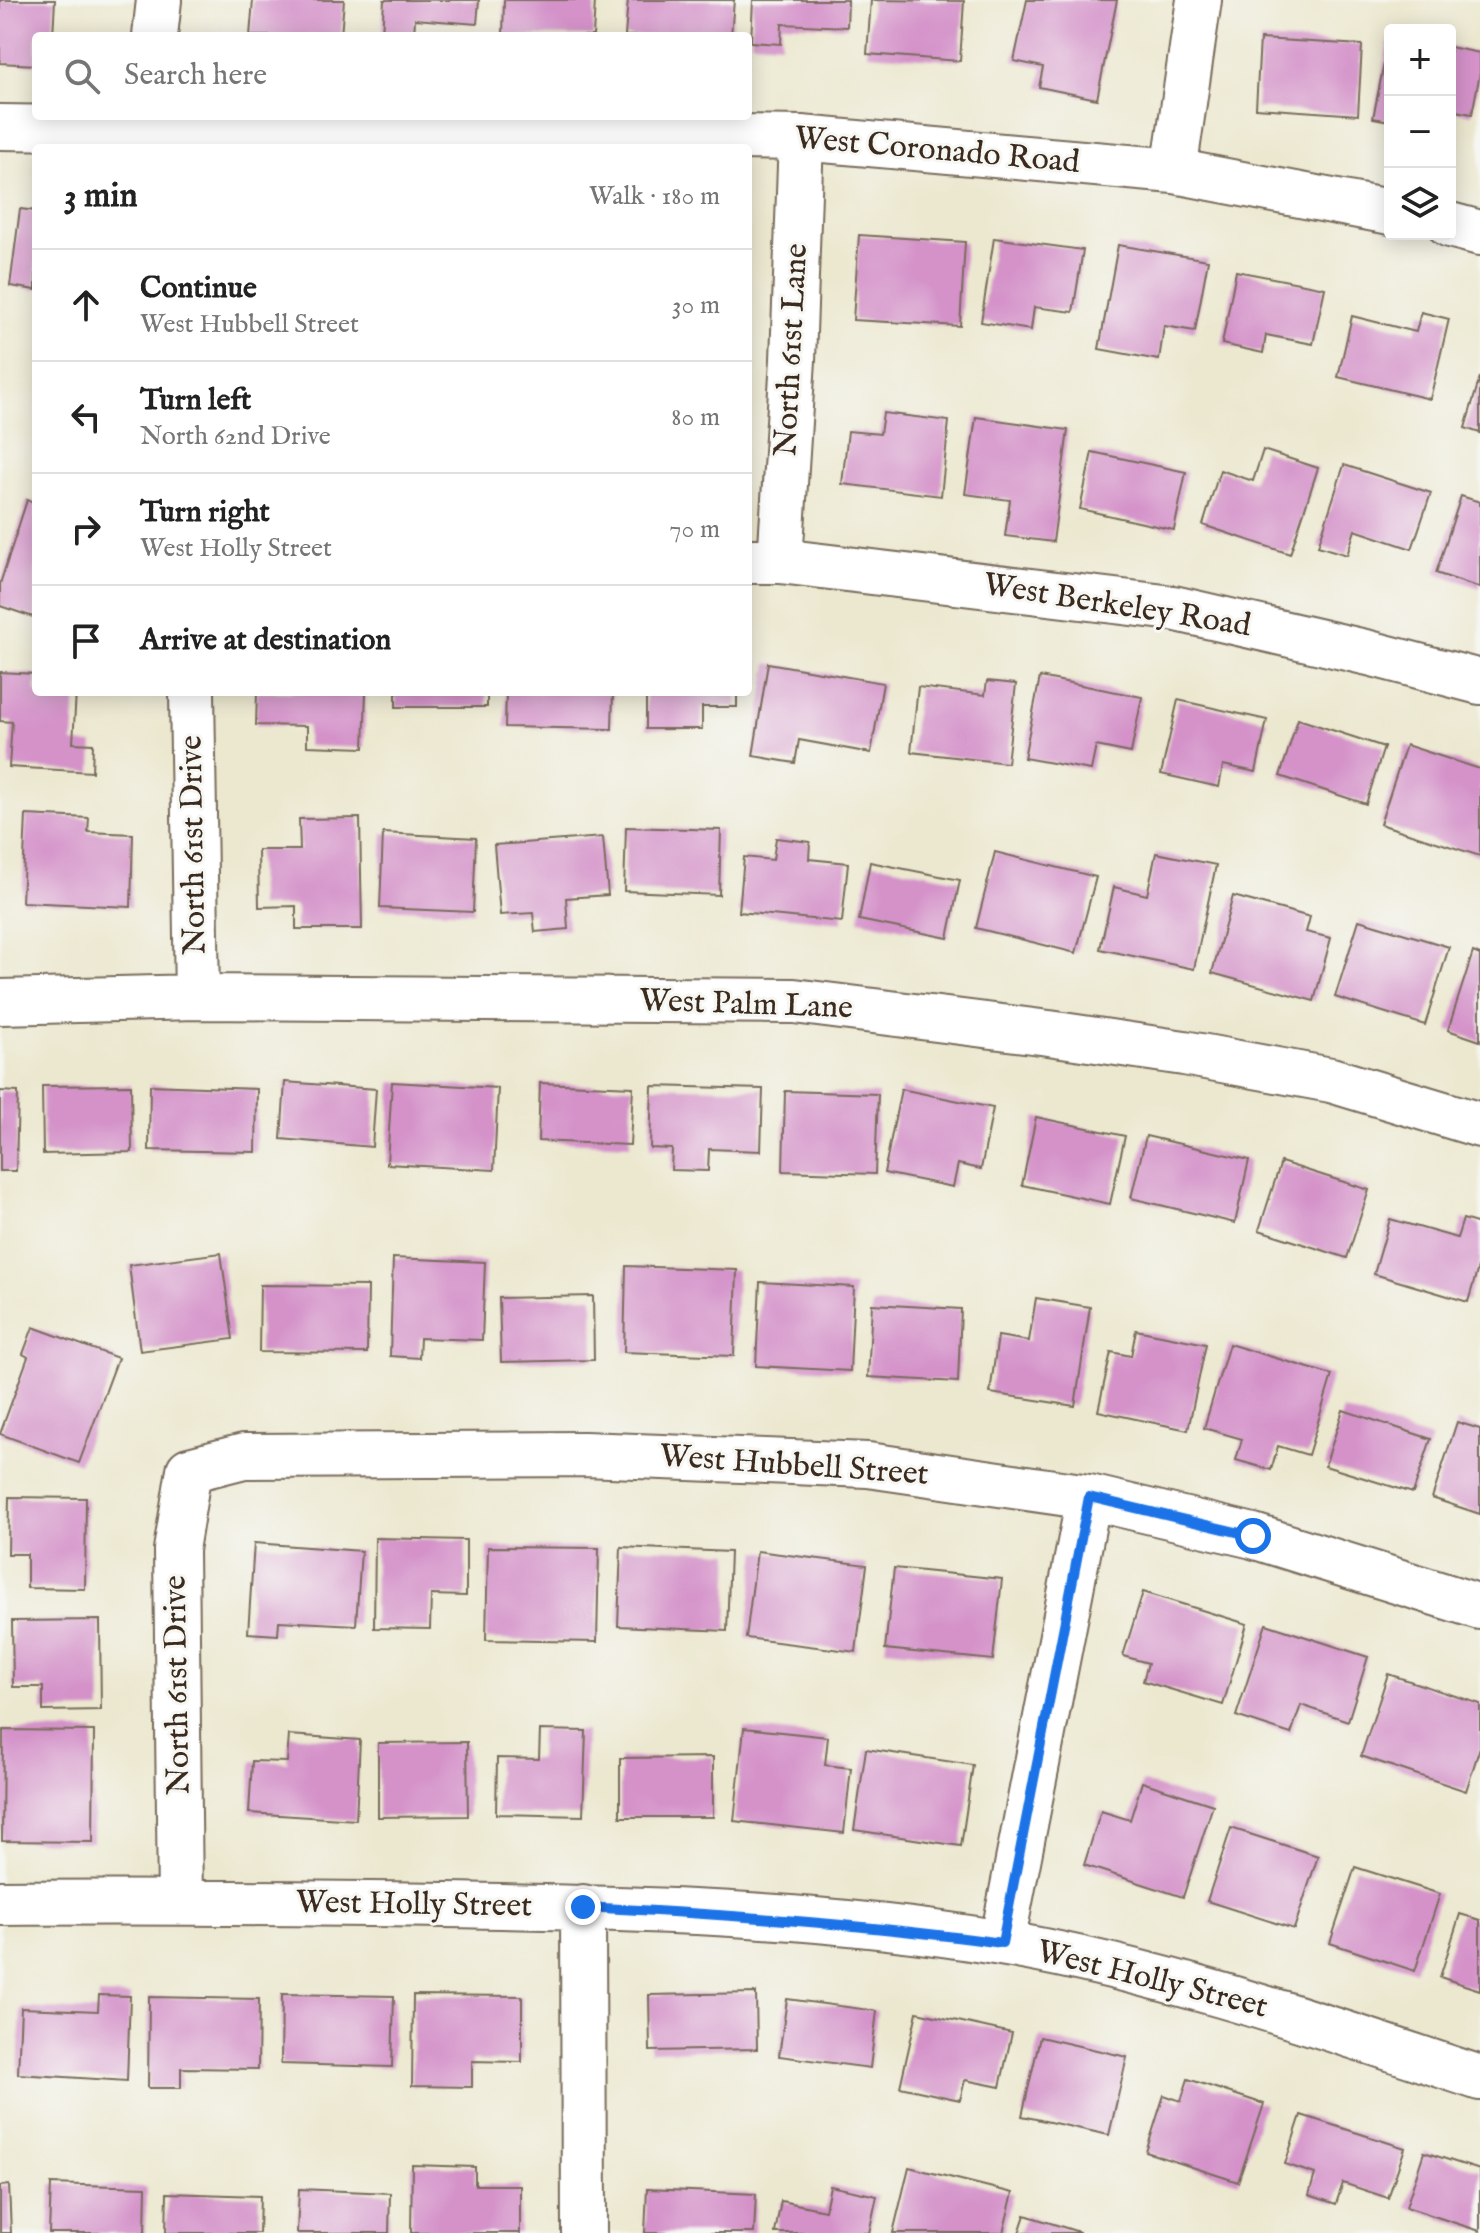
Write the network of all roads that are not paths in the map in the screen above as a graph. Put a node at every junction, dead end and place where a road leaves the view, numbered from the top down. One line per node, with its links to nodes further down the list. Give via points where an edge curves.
1 (159, 0): 3 (street)
2 (1199, 0): 7 (street)
3 (155, 32)
4 (152, 122): 5 (street, West Coronado Road); 6 (street, West Coronado Road)
5 (0, 127)
6 (801, 138): 7 (street, West Coronado Road); 11 (street, North 61st Lane, via 793,360)
7 (1174, 171): 8 (street, West Coronado Road)
8 (1384, 211)
9 (1456, 227): 10 (street)
10 (1480, 233)
11 (764, 561): 12 (street, West Berkeley Road, via 1173,608)
12 (1480, 682)
13 (192, 696): 14 (street, North 61st Drive)
14 (197, 997): 15 (street, West Palm Lane); 16 (street, West Palm Lane, via 794,1001 1184,1053 1331,1080)
15 (0, 1002)
16 (1480, 1125)
17 (189, 1470): 18 (street, West Hubbell Street, via 244,1456 584,1454 868,1465); 20 (street, North 61st Drive, via 176,1550)
18 (1089, 1497): 19 (street, West Hubbell Street, via 1253,1536); 23 (street)
19 (1480, 1607)
20 (180, 1902): 21 (street, West Holly Street); 22 (street, West Holly Street)
21 (0, 1903)
22 (583, 1907): 23 (street, West Holly Street, via 892,1928); 25 (street)
23 (1002, 1943): 24 (street, West Holly Street, via 1138,1972 1295,2016)
24 (1480, 2078)
25 (584, 2233)

